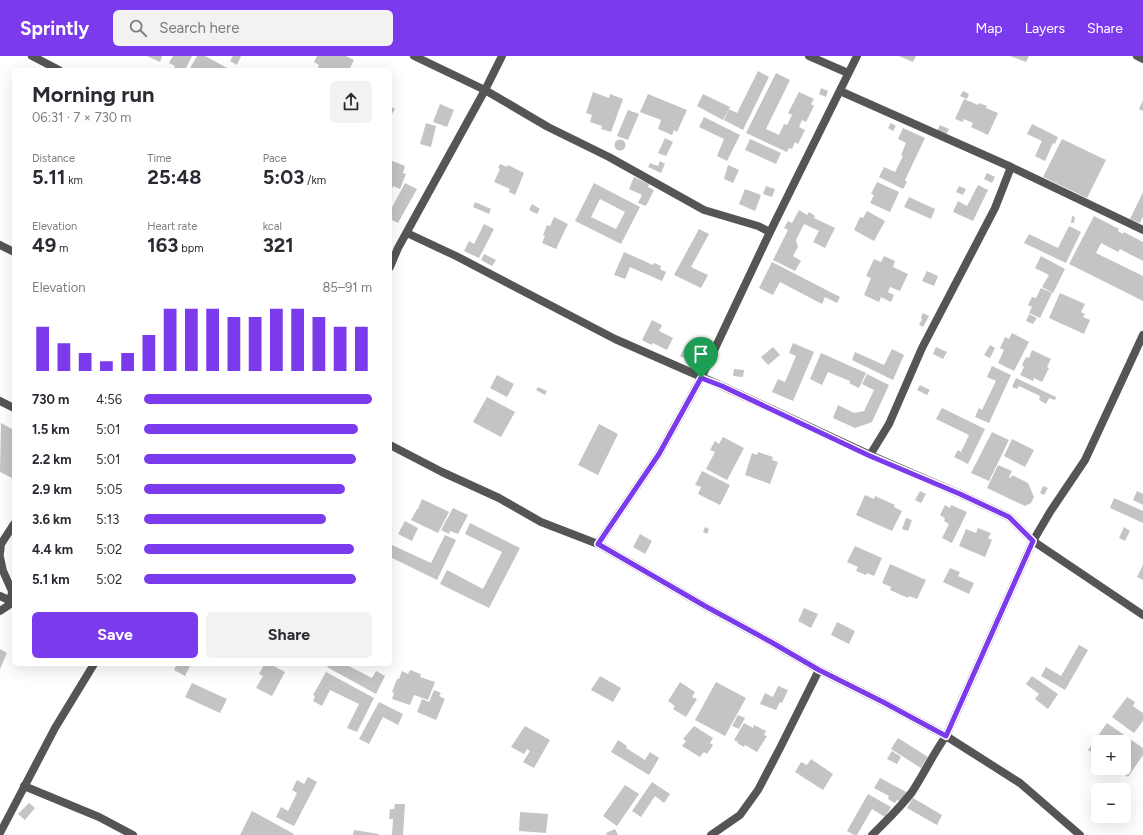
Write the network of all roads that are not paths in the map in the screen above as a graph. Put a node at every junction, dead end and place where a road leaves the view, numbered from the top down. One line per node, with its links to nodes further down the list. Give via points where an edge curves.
1 (32, 56): 8 (street)
2 (414, 56): 10 (street)
3 (502, 56): 10 (street)
4 (809, 56): 9 (street)
5 (857, 56): 9 (street)
6 (1137, 56): 7 (street)
7 (1143, 59)
8 (55, 68)
9 (848, 73): 11 (street)
10 (485, 90): 14 (street, via 548,127 609,157 704,210); 15 (street)
11 (840, 91): 12 (street); 14 (street)
12 (1011, 167): 13 (street); 26 (street, via 995,208 922,348 889,424)
13 (1143, 230)
14 (770, 232): 22 (street)
15 (406, 233): 18 (street); 22 (street, via 456,256 615,339)
16 (0, 245): 19 (street)
17 (392, 245): 18 (street)
18 (398, 248): 20 (street)
19 (12, 251)
20 (392, 262)
21 (1143, 335): 28 (street, via 1085,460)
22 (701, 378): 26 (street); 29 (street, via 659,454)
23 (0, 401): 24 (street)
24 (12, 407)
25 (392, 446): 29 (street, via 499,498 541,522)
26 (870, 456): 28 (street, via 1009,517)
27 (12, 527): 30 (street, via 1,544)
28 (1033, 541): 37 (street); 40 (street)
29 (598, 544): 39 (street)
30 (0, 553)
31 (0, 557): 32 (street)
32 (12, 591)
33 (0, 596): 34 (street)
34 (12, 602)
35 (12, 603): 36 (street)
36 (0, 611)
37 (1143, 615)
38 (93, 666): 41 (street)
39 (819, 670): 40 (street); 44 (street, via 758,790 740,815)
40 (946, 736): 45 (street, via 905,800); 46 (street, via 1020,784)
41 (24, 786): 42 (street); 43 (street, via 99,817)
42 (0, 834)
43 (133, 835)
44 (711, 835)
45 (872, 835)
46 (1080, 835)

